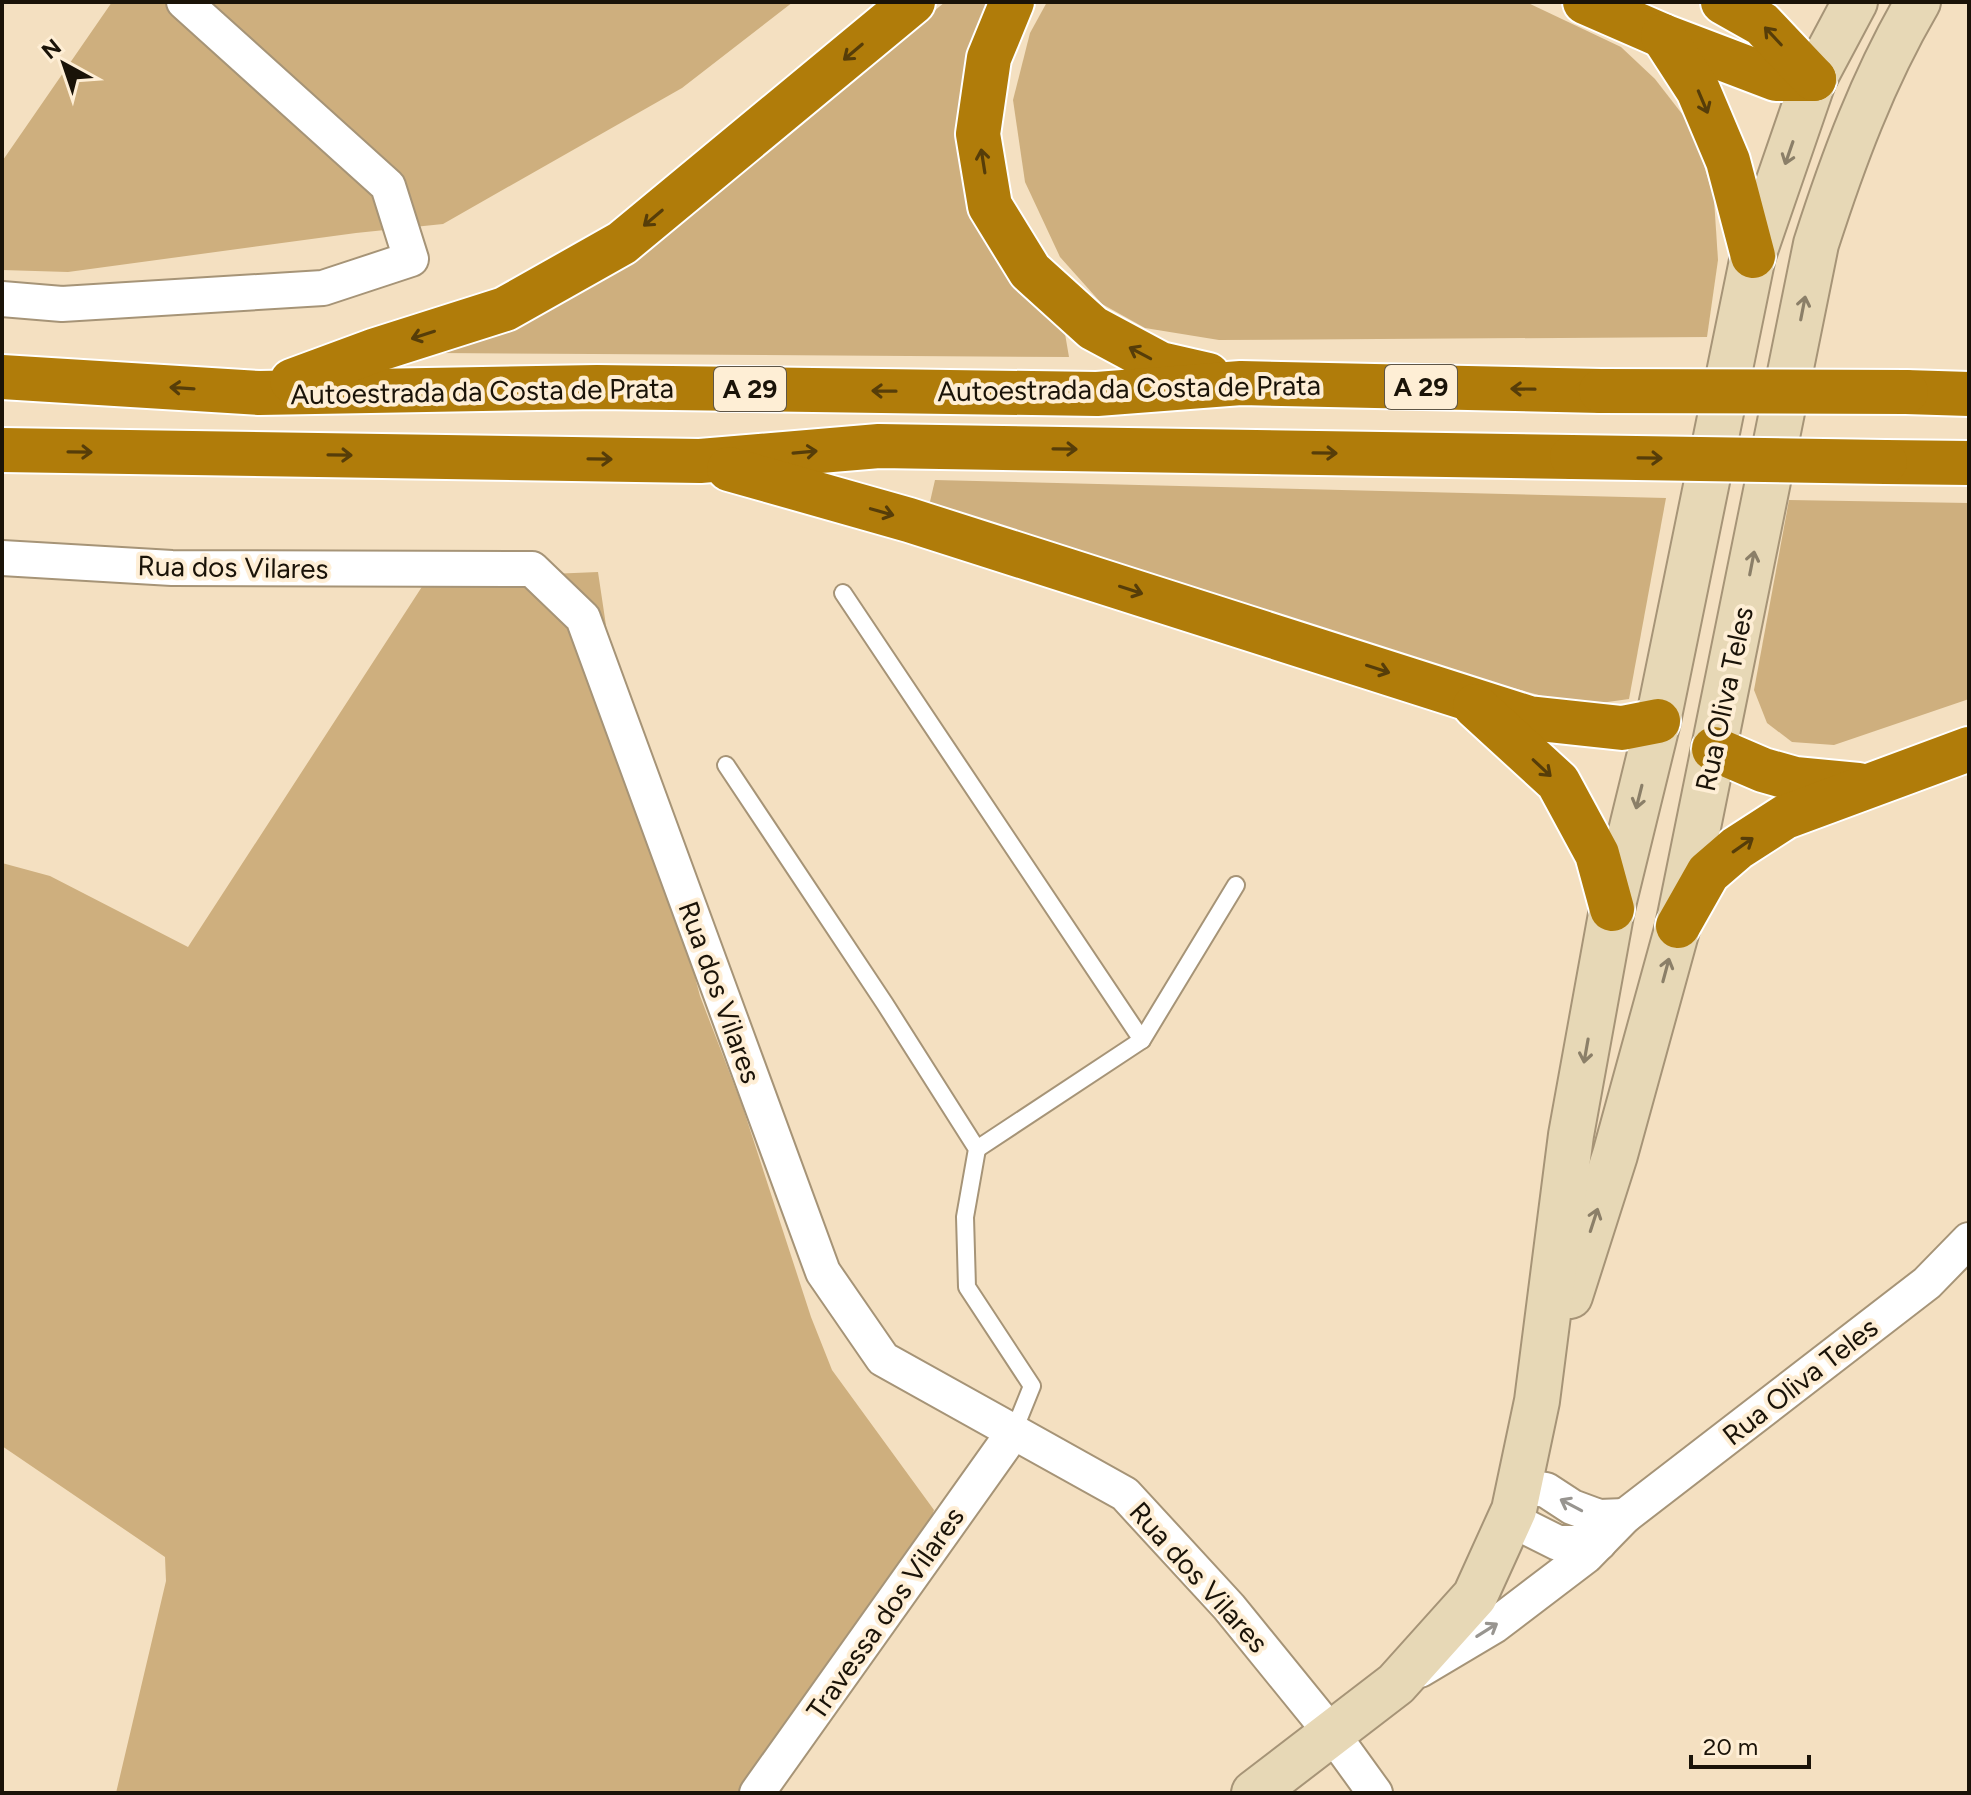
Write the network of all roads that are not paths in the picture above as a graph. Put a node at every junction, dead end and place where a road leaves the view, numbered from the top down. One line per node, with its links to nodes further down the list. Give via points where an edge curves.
1 (184, 2): 13 (street, via 388,186 411,259 323,288 62,304)
2 (913, 2): 16 (highway, one-way to 16, via 622,243 505,309)
3 (1012, 2): 15 (highway, one-way to 3, via 1160,364 1093,328 1030,271 990,206 978,134 989,58)
4 (1585, 2): 8 (highway)
5 (1723, 2): 10 (highway, one-way to 5, via 1762,24)
6 (1855, 2): 10 (main road, Rua Oliva Teles)
7 (1918, 2): 9 (main road, Rua Oliva Teles)
8 (1663, 36): 10 (highway, via 1776,79); 12 (highway, one-way to 12, via 1698,90 1728,161)
9 (1890, 50): 10 (main road); 11 (main road, Rua Oliva Teles)
10 (1814, 79): 11 (main road, via 1827,101); 12 (main road, Rua Oliva Teles, one-way to 12)
11 (1843, 159): 23 (main road, Rua Oliva Teles, one-way to 11, via 1816,244)
12 (1753, 256): 25 (main road, Rua Oliva Teles, via 1679,619)
13 (2, 299)
14 (2, 377): 16 (highway, Autoestrada da Costa de Prata / A 29, one-way to 14)
15 (1241, 383): 16 (highway, Autoestrada da Costa de Prata / A 29, one-way to 16, via 1097,394 597,387); 17 (highway, Autoestrada da Costa de Prata / A 29, one-way to 15, bridge)
16 (259, 393)
17 (1969, 394)
18 (2, 450): 19 (highway, Autoestrada da Costa de Prata, one-way to 19)
19 (700, 461): 20 (highway, Autoestrada da Costa de Prata, one-way to 20, bridge, via 879,446); 24 (highway, one-way to 24, via 924,525)
20 (1969, 463)
21 (2, 558): 37 (street, Rua dos Vilares, via 172,568 532,569 583,618 823,1272 883,1359)
22 (843, 593): 33 (lane)
23 (1739, 625): 25 (main road); 26 (main road, Rua Oliva Teles)
24 (1464, 696): 25 (highway, via 1529,718 1622,728); 31 (highway, one-way to 31, via 1558,782 1597,854)
25 (1672, 710): 26 (main road); 31 (main road, Rua Oliva Teles, one-way to 31)
26 (1714, 749): 29 (highway, via 1795,779); 32 (main road, Rua Oliva Teles)
27 (1969, 749): 29 (highway)
28 (726, 765): 34 (lane)
29 (1868, 786): 32 (highway, one-way to 29, via 1708,873 1737,848 1785,817)
30 (1236, 885): 33 (lane)
31 (1612, 909): 36 (main road, Rua Oliva Teles, one-way to 36, via 1571,1135)
32 (1678, 926): 36 (main road, Rua Oliva Teles, one-way to 32, via 1615,1155)
33 (1142, 1040): 34 (lane)
34 (977, 1149): 37 (lane, via 965,1217 967,1287 1032,1386)
35 (1969, 1240): 39 (street, Rua Oliva Teles, via 1927,1283)
36 (1537, 1401): 38 (main road, Rua Oliva Teles)
37 (1013, 1433): 42 (street, Rua dos Vilares, via 1125,1494 1229,1607); 43 (street, Travessa dos Vilares)
38 (1515, 1502): 39 (street, one-way to 38, via 1599,1517 1546,1490); 40 (street, via 1558,1543); 41 (main road, Rua Oliva Teles, via 1475,1596)
39 (1625, 1516): 40 (street, Rua Oliva Teles)
40 (1599, 1543): 41 (street, Rua Oliva Teles, one-way to 40, via 1494,1626)
41 (1396, 1684): 42 (main road, Rua Oliva Teles)
42 (1333, 1735): 44 (main road, Rua Oliva Teles); 45 (street, Rua dos Vilares)
43 (757, 1793)
44 (1254, 1793)
45 (1375, 1793)

